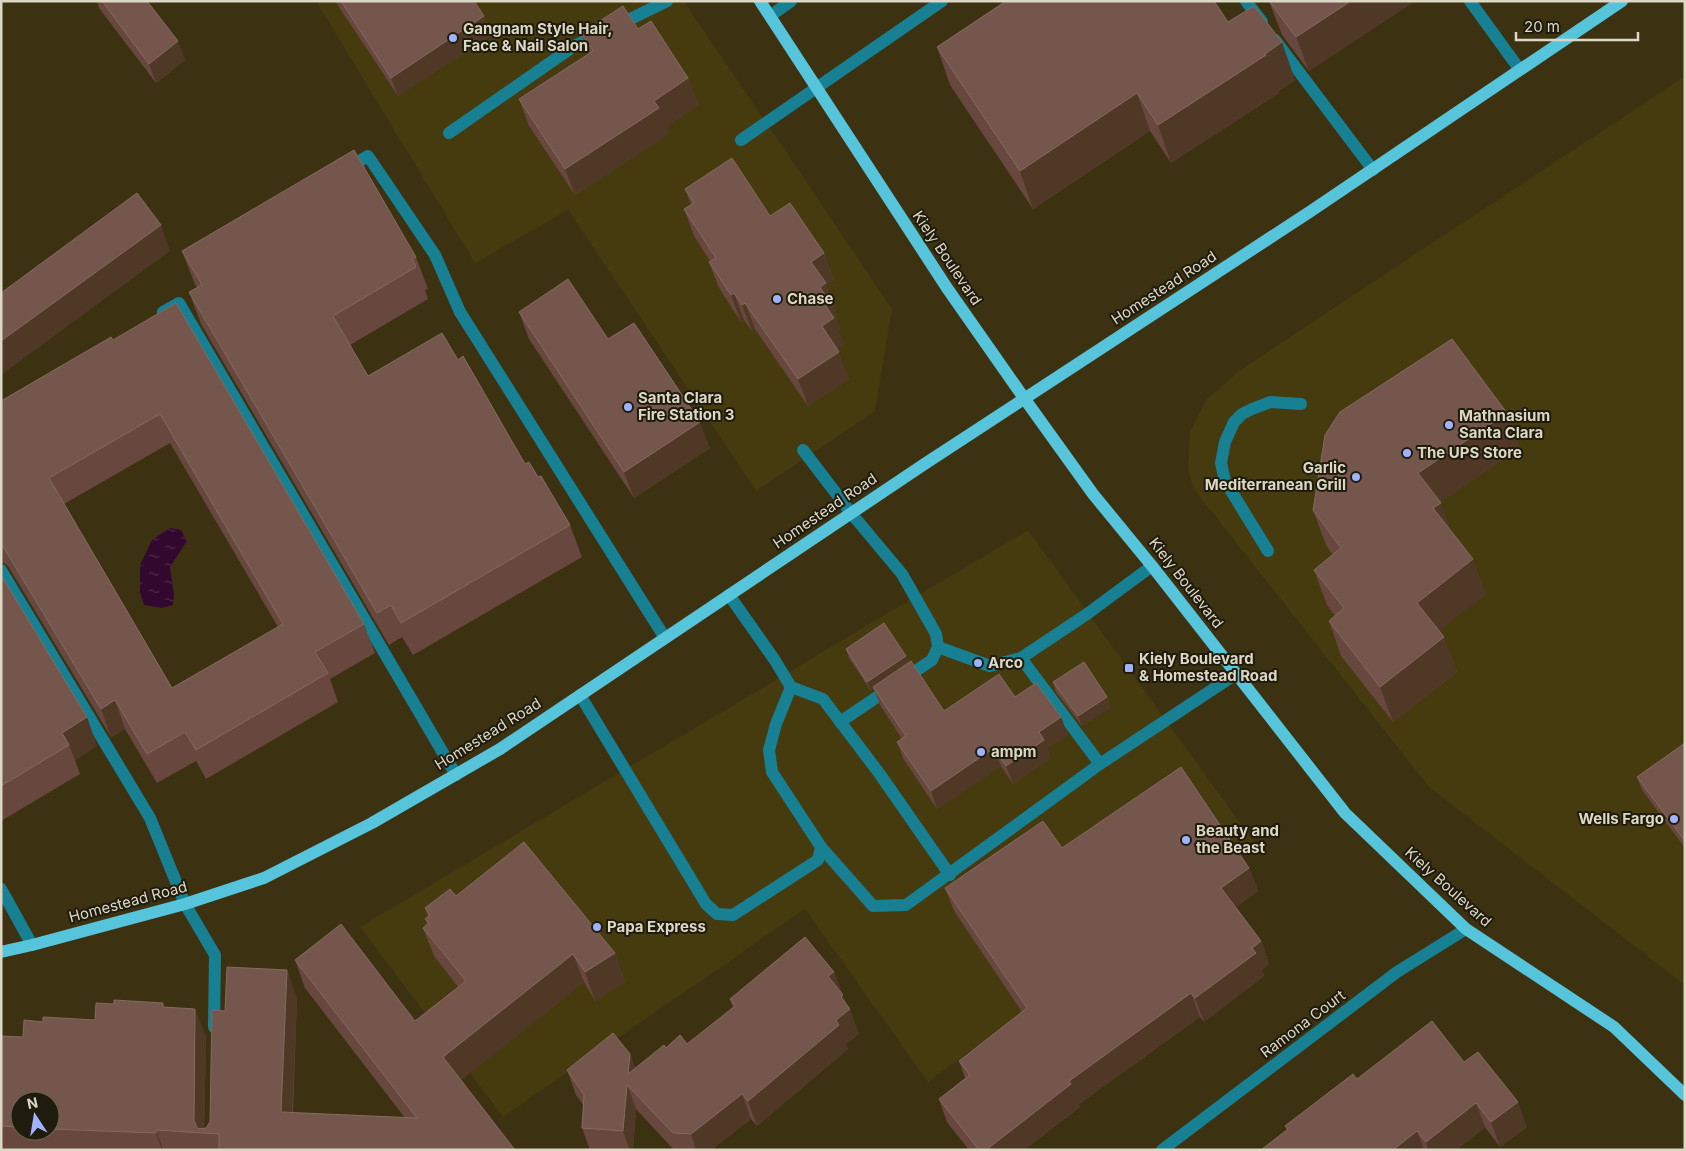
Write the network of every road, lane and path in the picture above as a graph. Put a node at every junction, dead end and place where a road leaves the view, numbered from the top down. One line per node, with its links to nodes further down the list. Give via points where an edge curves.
1 (667, 1): 11 (street, via 574,46)
2 (760, 1): 8 (main road, Kiely Boulevard)
3 (791, 1): 8 (street)
4 (942, 1): 10 (street)
5 (1246, 1): 13 (street)
6 (1470, 1): 9 (street)
7 (1622, 1): 9 (main road, Homestead Road)
8 (770, 16): 10 (main road, Kiely Boulevard)
9 (1520, 70): 13 (main road, Homestead Road)
10 (816, 88): 12 (street); 16 (main road, Kiely Boulevard, via 947,288)
11 (449, 133)
12 (741, 140)
13 (1373, 170): 16 (main road, Homestead Road)
14 (334, 175): 24 (street, via 368,156 434,256 460,312)
15 (153, 318): 32 (street, via 179,303)
16 (1024, 398): 19 (main road, Homestead Road); 21 (main road, Kiely Boulevard, via 1093,494)
17 (1301, 404): 20 (street, via 1270,402 1252,409 1234,422 1225,442 1221,463 1225,481)
18 (803, 450): 19 (street)
19 (850, 513): 23 (main road, Homestead Road); 25 (street, via 902,574 936,634)
20 (1268, 551)
21 (1152, 566): 26 (street); 27 (main road, Kiely Boulevard)
22 (1, 570): 36 (street, via 150,818)
23 (729, 596): 24 (main road, Homestead Road); 28 (street)
24 (665, 638): 29 (main road, Homestead Road)
25 (938, 646): 26 (street, via 990,666); 30 (street, via 932,660)
26 (1021, 658): 31 (street)
27 (1236, 674): 31 (street); 37 (main road, Kiely Boulevard, via 1345,814)
28 (791, 687): 30 (street, via 823,700); 33 (street, via 769,750 772,772)
29 (580, 695): 32 (main road, Homestead Road, via 500,749); 33 (street, via 706,904 717,914 734,915 818,860)
30 (840, 722): 34 (street)
31 (1100, 764): 34 (street)
32 (456, 774): 36 (main road, Homestead Road, via 372,823 264,878)
33 (821, 847): 34 (street, via 873,906 906,905)
34 (950, 875)
35 (1, 889): 38 (street)
36 (185, 904): 38 (main road, Homestead Road); 40 (street, via 215,955)
37 (1466, 929): 41 (main road, Kiely Boulevard, via 1614,1026); 42 (street, Ramona Court, via 1397,972)
38 (32, 945): 39 (main road, Homestead Road)
39 (1, 952)
40 (214, 1042)
41 (1685, 1095)
42 (1162, 1150)

